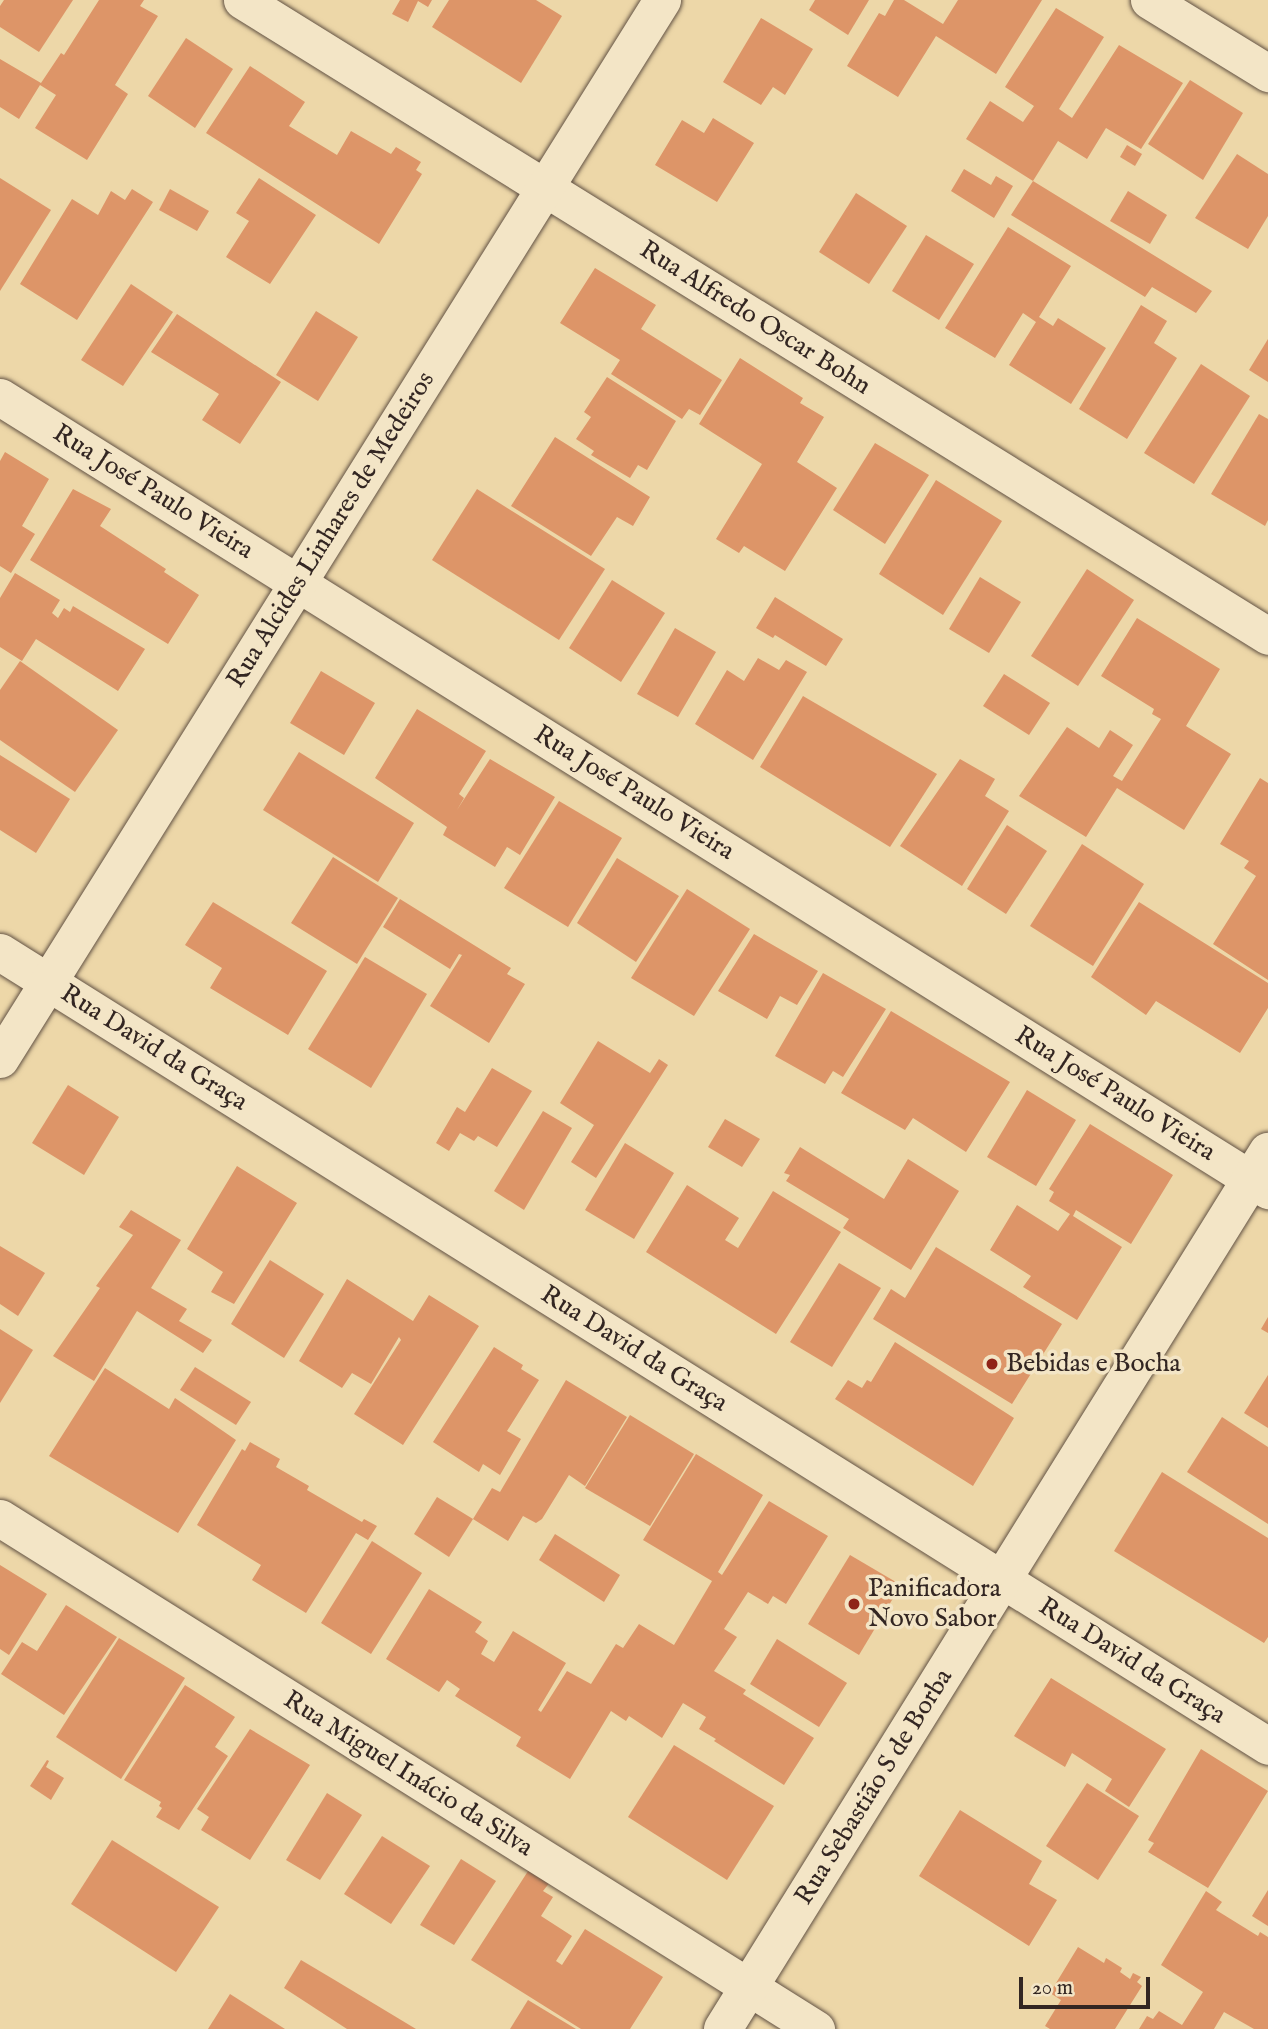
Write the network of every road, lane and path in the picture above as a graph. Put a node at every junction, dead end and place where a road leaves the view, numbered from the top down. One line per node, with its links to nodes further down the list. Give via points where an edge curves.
1 (242, 0): 5 (street, Rua Alfredo Oscar Bohn)
2 (662, 0): 5 (street, Rua Alcides Linhares de Medeiros)
3 (1149, 0): 4 (street)
4 (1268, 73)
5 (545, 188): 7 (street, Rua Alcides Linhares de Medeiros); 8 (street, Rua Alfredo Oscar Bohn)
6 (0, 397): 7 (street, Rua José Paulo Vieira)
7 (298, 583): 10 (street, Rua Alcides Linhares de Medeiros); 12 (street, Rua José Paulo Vieira)
8 (1268, 636)
9 (0, 952): 10 (street, Rua David da Graça)
10 (48, 982): 11 (street, Rua Alcides Linhares de Medeiros); 14 (street, Rua David da Graça)
11 (0, 1059)
12 (1262, 1174): 14 (street, Rua Sebastião S de Borba)
13 (0, 1518): 16 (street, Rua Miguel Inácio da Silva)
14 (1002, 1580): 15 (street, Rua David da Graça); 16 (street, Rua Sebastião S de Borba)
15 (1268, 1746)
16 (749, 1987): 17 (street, Rua Sebastião S de Borba); 18 (street, Rua Miguel Inácio da Silva)
17 (723, 2029)
18 (816, 2029)

